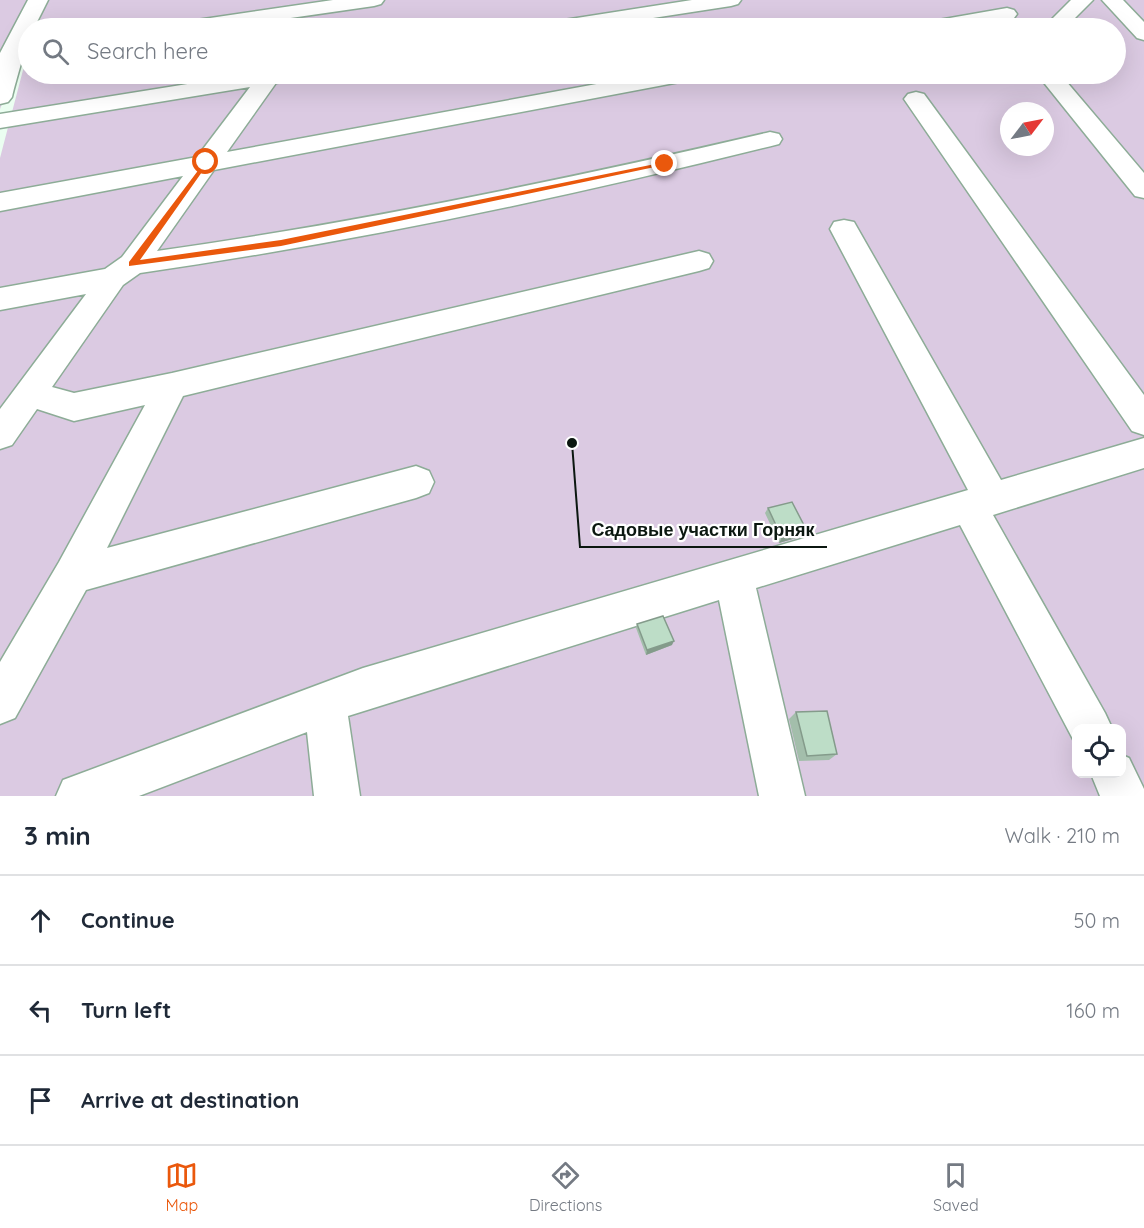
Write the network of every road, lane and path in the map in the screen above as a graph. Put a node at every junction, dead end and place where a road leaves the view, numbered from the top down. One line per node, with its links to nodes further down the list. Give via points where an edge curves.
1 (38, 0): 8 (lane)
2 (374, 0): 7 (lane)
3 (731, 0): 10 (lane)
4 (1083, 0): 12 (lane)
5 (1112, 0): 13 (lane)
6 (1005, 7): 11 (lane)
7 (300, 13): 9 (lane)
8 (32, 18)
9 (261, 18)
10 (615, 18)
11 (964, 18)
12 (1064, 18)
13 (1144, 34)
14 (18, 56): 19 (lane)
15 (218, 84): 21 (lane)
16 (269, 84): 23 (lane)
17 (634, 84): 23 (lane)
18 (1056, 84): 24 (lane)
19 (0, 97)
20 (916, 99): 32 (lane)
21 (0, 121)
22 (770, 139): 28 (lane, via 281,243)
23 (206, 162): 25 (lane); 28 (lane)
24 (1144, 190)
25 (0, 202)
26 (844, 229): 36 (lane)
27 (699, 261): 30 (lane)
28 (123, 271): 29 (lane); 31 (lane)
29 (0, 299)
30 (172, 386): 31 (lane, via 75,407); 37 (lane)
31 (30, 394): 33 (lane)
32 (1144, 421)
33 (0, 435)
34 (1144, 453): 36 (lane)
35 (416, 482): 37 (lane)
36 (981, 502): 38 (lane); 41 (lane)
37 (74, 575): 39 (lane)
38 (734, 578): 40 (lane); 45 (lane)
39 (0, 703)
40 (325, 703): 43 (lane); 44 (lane)
41 (1088, 724)
42 (1115, 778): 46 (lane)
43 (90, 794)
44 (337, 796)
45 (782, 796)
46 (1124, 796)

